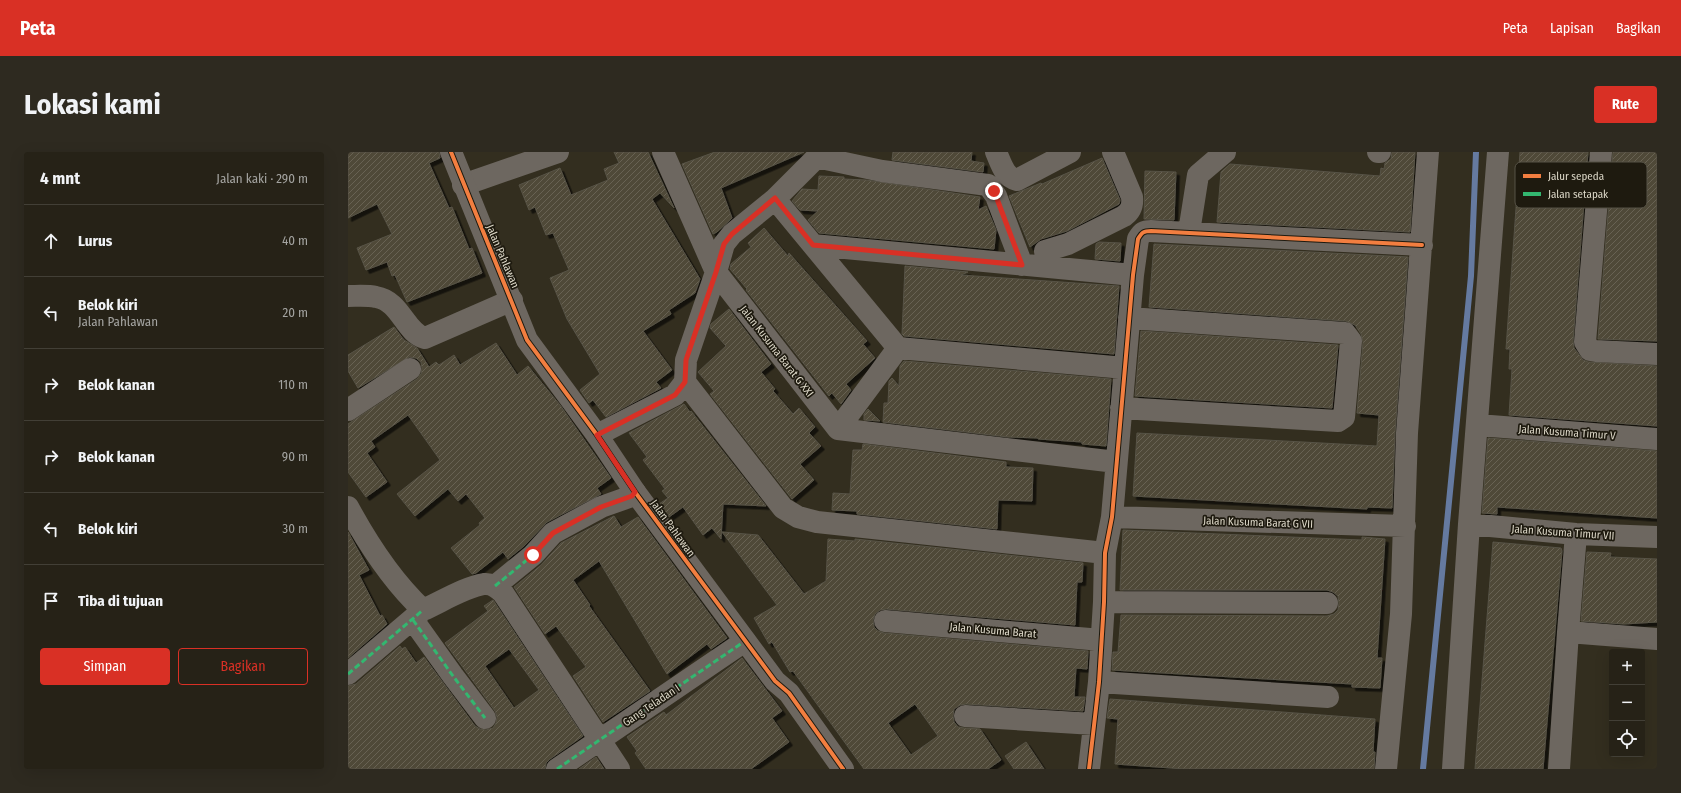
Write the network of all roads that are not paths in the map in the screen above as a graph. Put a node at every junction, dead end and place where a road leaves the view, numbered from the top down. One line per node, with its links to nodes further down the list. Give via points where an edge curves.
1 (451, 152): 12 (street, Jalan Pahlawan)
2 (558, 152): 12 (street)
3 (663, 152): 20 (street, Jalan Kusuma Barat G XXI)
4 (996, 152): 5 (street, via 1006,174 1016,180)
5 (1070, 152)
6 (1114, 152): 18 (street, via 1132,197 1129,211 1124,216 1068,244)
7 (1225, 152): 15 (street, via 1198,175)
8 (1428, 152): 17 (street)
9 (1498, 152): 32 (street)
10 (1601, 152): 11 (street)
11 (1600, 162)
12 (463, 185): 23 (street, Jalan Pahlawan)
13 (775, 198): 16 (street); 19 (street, via 814,160 821,158 882,171 988,185 996,196); 20 (street, via 732,234 724,244)
14 (1597, 208): 26 (street, via 1586,342 1590,350 1596,352)
15 (1189, 232): 17 (street); 21 (street, via 1145,231 1141,234)
16 (813, 245): 19 (street); 25 (street)
17 (1422, 245): 41 (street, via 1407,433)
18 (1044, 251)
19 (1022, 265): 21 (street)
20 (716, 272): 29 (street, via 686,360); 33 (street, Jalan Kusuma Barat G XXI)
21 (1133, 275): 24 (street)
22 (348, 296): 23 (street, via 377,297 386,300 397,309 418,336 425,338)
23 (512, 300): 34 (street, Jalan Pahlawan, via 528,340)
24 (1129, 318): 27 (street); 30 (street, via 1345,333 1351,341 1344,417 1338,421)
25 (898, 348): 27 (street); 33 (street)
26 (1657, 354)
27 (1125, 368): 30 (street)
28 (410, 369): 31 (street)
29 (685, 382): 34 (street, via 675,395); 44 (street, via 783,508 798,517 817,522)
30 (1121, 408): 36 (street)
31 (348, 410)
32 (1478, 425): 35 (street, Jalan Kusuma Timur V); 40 (street)
33 (838, 429): 36 (street)
34 (597, 435): 37 (street, Jalan Pahlawan)
35 (1657, 439)
36 (1116, 462): 39 (street)
37 (635, 492): 45 (street, via 632,496 601,507 553,533 533,555); 53 (street, Jalan Pahlawan)
38 (348, 507): 48 (street, via 363,534 410,598)
39 (1112, 517): 41 (street, Jalan Kusuma Barat G VII); 44 (street)
40 (1469, 524): 42 (street, Jalan Kusuma Timur VII); 66 (street)
41 (1405, 526): 65 (street, via 1401,622)
42 (1576, 534): 43 (street, Jalan Kusuma Timur VII); 50 (street)
43 (1657, 537)
44 (1105, 553): 46 (street)
45 (496, 586): 48 (street, via 485,584 462,592); 60 (street)
46 (1104, 602): 47 (street); 52 (street)
47 (1328, 603)
48 (418, 615): 54 (street); 58 (street, via 453,676)
49 (885, 621): 52 (street, Jalan Kusuma Barat)
50 (1568, 632): 51 (street); 67 (street)
51 (1657, 639)
52 (1101, 640): 55 (street)
53 (745, 641): 60 (street, Gang Teladan I); 63 (street, Jalan Pahlawan, via 775,681 789,693)
54 (348, 674)
55 (1099, 682): 56 (street); 59 (street)
56 (1328, 696)
57 (965, 716): 59 (street)
58 (485, 718)
59 (1094, 724): 64 (street)
60 (600, 740): 61 (street, Gang Teladan I); 62 (street)
61 (556, 769)
62 (619, 769)
63 (844, 769)
64 (1089, 769)
65 (1386, 769)
66 (1453, 769)
67 (1559, 769)

